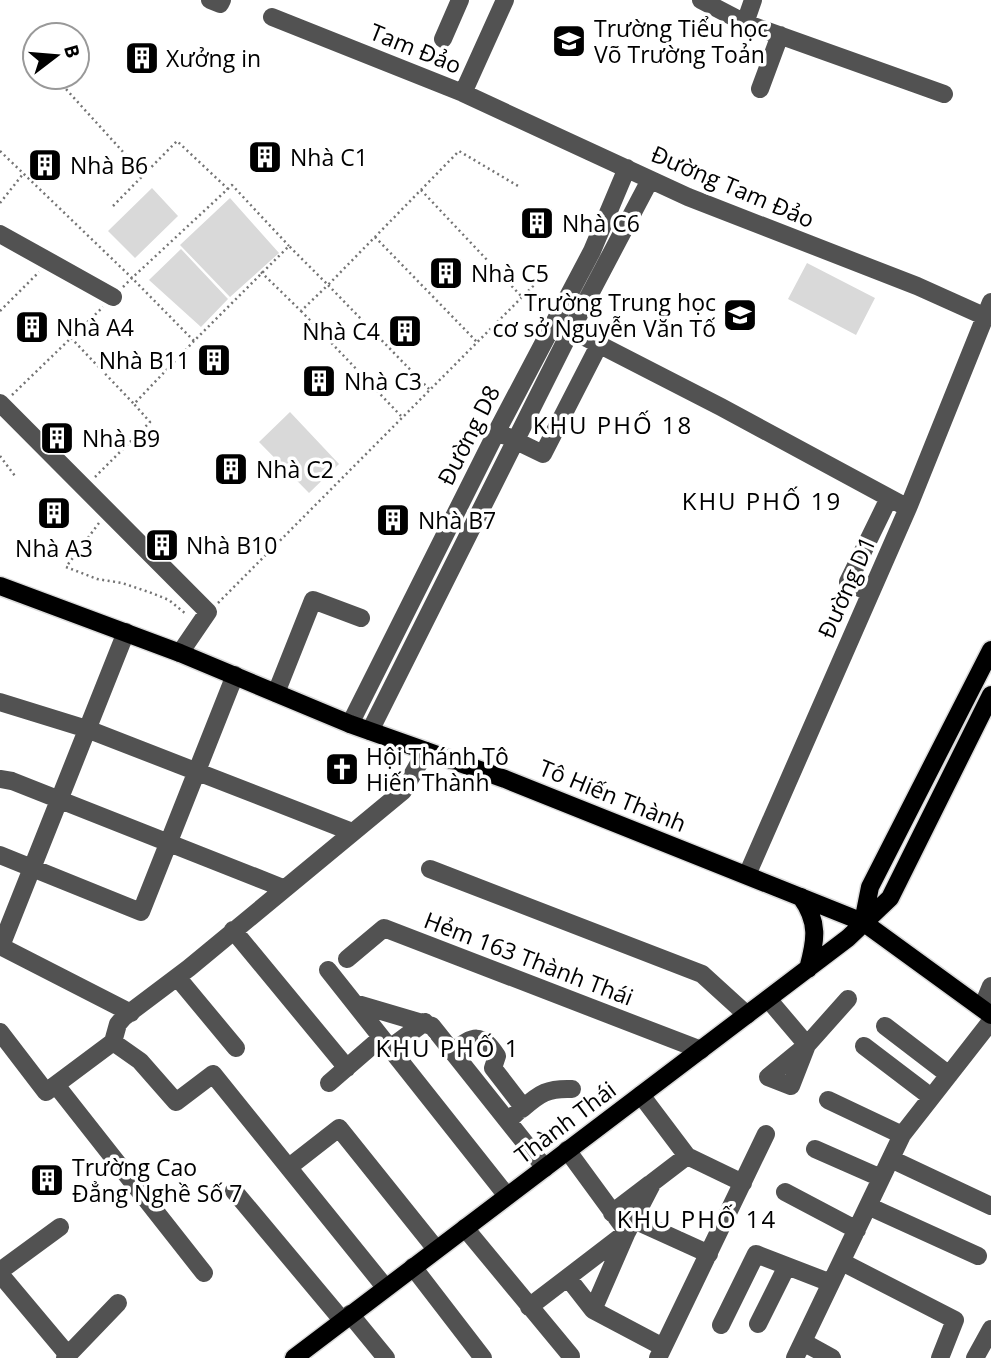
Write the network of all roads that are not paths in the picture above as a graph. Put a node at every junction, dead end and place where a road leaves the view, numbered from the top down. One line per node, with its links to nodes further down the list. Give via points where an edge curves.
1 (211, 0): 2 (street, via 220,4)
2 (222, 0)
3 (460, 0): 10 (street)
4 (505, 0): 12 (street)
5 (701, 0): 8 (street)
6 (753, 0): 8 (street)
7 (272, 17): 12 (street, Tam Đảo)
8 (745, 23): 9 (street)
9 (780, 35): 11 (street); 13 (street)
10 (443, 39)
11 (760, 89)
12 (463, 93): 14 (street, Đường Tam Đảo)
13 (944, 94)
14 (627, 168): 15 (street, Đường Tam Đảo); 17 (street, Đường D8)
15 (650, 180): 17 (street, Đường D8); 19 (street, Đường Tam Đảo, via 733,216)
16 (0, 234): 18 (street)
17 (600, 255): 20 (street, Đường D8); 23 (street, Đường D8)
18 (113, 297)
19 (989, 310): 26 (street, Đường D1)
20 (571, 330): 21 (street); 24 (street, Đường D8)
21 (600, 345): 24 (street, via 543,454); 25 (street)
22 (1, 404): 32 (street, via 204,618)
23 (497, 431): 24 (street); 38 (street, Đường D8)
24 (516, 441): 40 (street, Đường D8)
25 (889, 498): 26 (street); 28 (street, via 848,582)
26 (908, 508): 28 (street, Đường D1)
27 (0, 586): 30 (main road, Tô Hiến Thành)
28 (870, 593): 50 (street, Đường D1)
29 (361, 618): 35 (street, via 313,600)
30 (126, 632): 32 (main road, Tô Hiến Thành); 39 (street)
31 (991, 650): 33 (main road)
32 (180, 653): 34 (main road, Tô Hiến Thành)
33 (986, 670): 53 (main road, via 870,887)
34 (235, 675): 35 (main road, Tô Hiến Thành); 42 (street)
35 (276, 693): 38 (main road, Tô Hiến Thành)
36 (991, 695): 53 (main road, Thành Thái, via 890,898)
37 (0, 702): 39 (street)
38 (350, 724): 40 (main road, Tô Hiến Thành)
39 (87, 729): 42 (street); 44 (street)
40 (370, 731): 41 (main road, Tô Hiến Thành)
41 (426, 751): 45 (street, via 403,791); 50 (main road, Tô Hiến Thành)
42 (195, 770): 45 (street); 46 (street)
43 (0, 779): 44 (street)
44 (59, 800): 46 (street); 48 (street)
45 (352, 832): 51 (street)
46 (167, 842): 48 (street, via 141,912); 51 (street)
47 (0, 855): 48 (street)
48 (33, 866): 55 (street)
49 (430, 869): 65 (street, via 702,974)
50 (747, 876): 52 (main road, Tô Hiến Thành)
51 (283, 888): 54 (street)
52 (801, 897): 53 (main road, Tô Hiến Thành); 57 (main road, via 814,924)
53 (863, 922): 57 (main road, Thành Thái); 66 (main road, Tô Hiến Thành)
54 (233, 930): 59 (street); 76 (street)
55 (0, 946): 64 (street)
56 (347, 959): 74 (street, Hẻm 163 Thành Thái, via 384,928)
57 (808, 969): 61 (main road, Thành Thái)
58 (328, 970): 63 (street)
59 (177, 977): 64 (street); 73 (street)
60 (991, 986): 66 (street)
61 (768, 999): 62 (street, via 807,1045); 65 (main road, Thành Thái)
62 (848, 999)
63 (354, 1003): 67 (street); 71 (street)
64 (131, 1013): 70 (street, via 118,1024)
65 (747, 1015): 74 (main road, Thành Thái)
66 (988, 1015): 78 (street)
67 (425, 1022): 71 (street); 75 (street)
68 (885, 1026): 78 (street)
69 (0, 1032): 81 (street)
70 (113, 1042): 81 (street); 94 (street, via 139,1061 177,1102 213,1074)
71 (385, 1043): 76 (street); 101 (street)
72 (864, 1046): 84 (street)
73 (236, 1048)
74 (701, 1050): 83 (main road, Thành Thái)
75 (453, 1052): 77 (street, via 468,1040 485,1040 497,1055); 79 (street)
76 (347, 1068): 80 (street)
77 (493, 1068): 79 (street); 86 (street)
78 (949, 1075): 84 (street)
79 (476, 1082): 87 (street)
80 (329, 1083)
81 (51, 1088): 116 (street)
82 (572, 1089): 86 (street, via 555,1088)
83 (640, 1095): 91 (main road, Thành Thái); 92 (street)
84 (931, 1097): 89 (street)
85 (828, 1100): 89 (street)
86 (522, 1109): 87 (street)
87 (508, 1121): 95 (street)
88 (766, 1134): 98 (street)
89 (902, 1135): 93 (street)
90 (815, 1149): 96 (street)
91 (567, 1150): 95 (main road, Thành Thái); 104 (street)
92 (687, 1156): 97 (street); 98 (street)
93 (891, 1159): 96 (street); 103 (street)
94 (289, 1167): 109 (street, via 339,1129); 119 (street)
95 (545, 1168): 101 (main road, Thành Thái)
96 (881, 1178): 102 (street)
97 (653, 1182): 104 (street); 105 (street)
98 (743, 1183): 110 (street)
99 (234, 1191): 123 (street)
100 (785, 1192): 108 (street)
101 (507, 1196): 107 (main road, Thành Thái)
102 (868, 1206): 108 (street); 111 (street)
103 (991, 1206)
104 (612, 1213): 105 (street)
105 (630, 1226): 110 (street); 117 (street); 122 (street)
106 (60, 1227): 115 (street)
107 (465, 1228): 109 (main road, Thành Thái); 121 (street)
108 (857, 1230): 112 (street)
109 (436, 1249): 114 (main road, Thành Thái)
110 (709, 1255): 128 (street)
111 (978, 1256)
112 (842, 1262): 118 (street); 136 (street, via 955,1320)
113 (788, 1266): 118 (street); 124 (street); 125 (street, via 756,1254)
114 (413, 1267): 119 (main road, Thành Thái); 132 (street)
115 (0, 1272): 129 (street)
116 (204, 1273)
117 (569, 1278): 121 (street); 122 (street)
118 (831, 1283): 127 (street)
119 (385, 1287): 123 (main road, Thành Thái)
120 (118, 1303): 129 (street)
121 (529, 1307): 130 (street)
122 (593, 1310): 128 (street)
123 (346, 1317): 133 (main road, Thành Thái); 134 (street)
124 (758, 1324)
125 (721, 1325)
126 (991, 1329): 131 (street)
127 (799, 1350): 135 (street)
128 (661, 1352)
129 (67, 1356)
130 (571, 1356)
131 (979, 1356)
132 (479, 1357)
133 (294, 1358)
134 (386, 1358)
135 (832, 1358)
136 (940, 1358)

